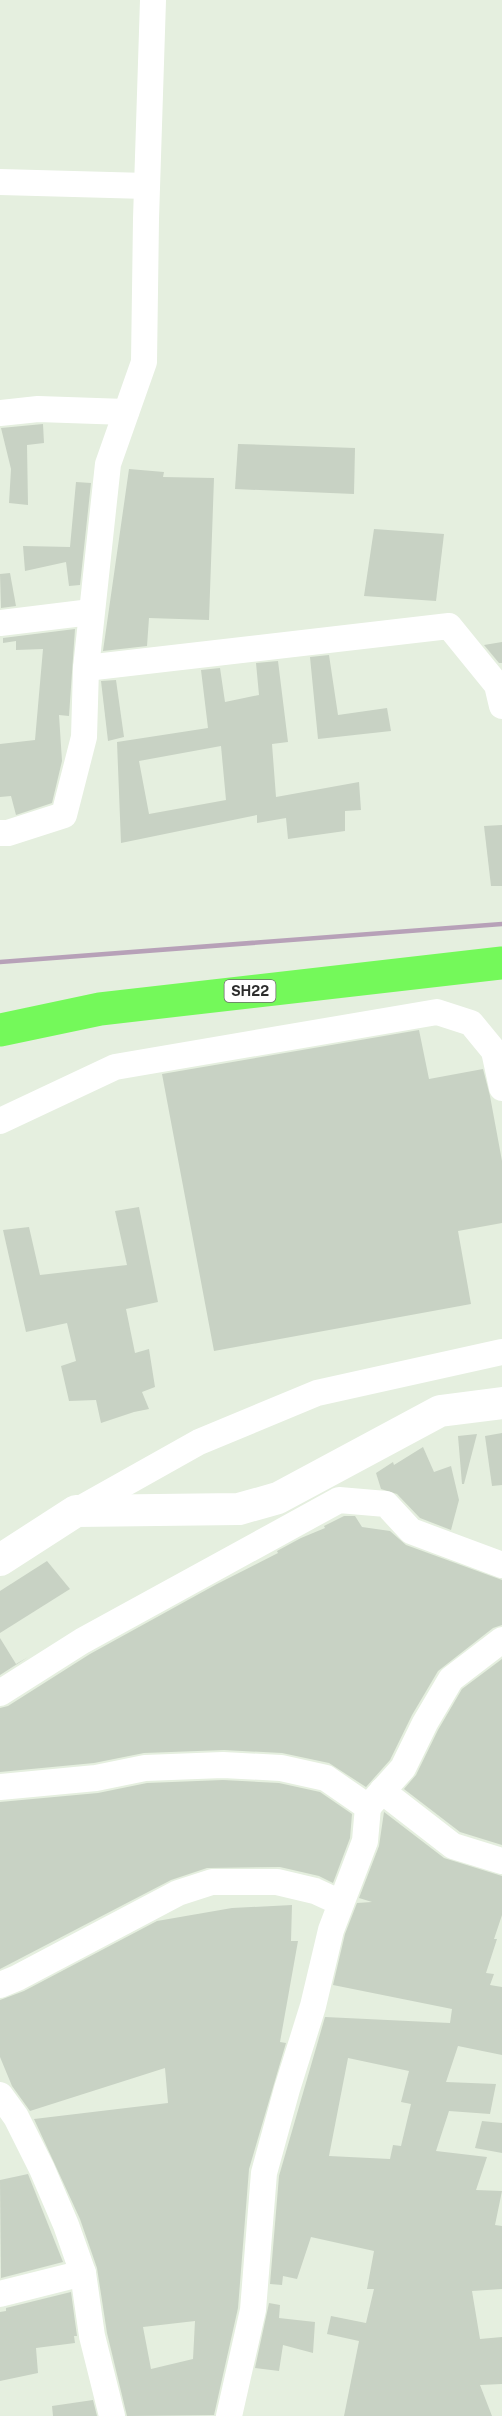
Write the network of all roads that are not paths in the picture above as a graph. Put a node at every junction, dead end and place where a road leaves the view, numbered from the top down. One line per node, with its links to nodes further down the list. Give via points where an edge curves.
1 (153, 0): 3 (street)
2 (0, 182): 3 (street)
3 (147, 186): 4 (street, via 144,362)
4 (126, 412): 5 (street, via 38,409); 6 (street, via 108,464)
5 (0, 413)
6 (91, 612): 7 (street); 8 (street)
7 (0, 622)
8 (86, 668): 9 (street, via 449,626 497,685); 10 (street, via 84,737 64,815)
9 (502, 706)
10 (0, 833)
11 (502, 963): 12 (main road, SH22, via 100,1008)
12 (0, 1030)
13 (502, 1088): 14 (street, via 494,1051 471,1023 437,1012 115,1067)
14 (0, 1121)
15 (502, 1352): 17 (street, via 317,1392 199,1442)
16 (502, 1403): 17 (street, via 440,1411 278,1498 239,1509)
17 (76, 1511): 18 (street)
18 (0, 1560)
19 (502, 1565): 21 (street, via 411,1531 386,1504 339,1500 82,1641)
20 (502, 1640): 23 (street, via 451,1678 403,1768)
21 (0, 1693)
22 (0, 1787): 23 (street, via 96,1778 145,1768 223,1765 281,1768 326,1778)
23 (375, 1799): 24 (street, via 453,1846); 25 (street, via 365,1841)
24 (502, 1861)
25 (341, 1903): 26 (street, via 315,1891 277,1882 212,1882 178,1893); 31 (street, via 264,2173 253,2310)
26 (0, 1985)
27 (0, 2095): 28 (street, via 16,2117 42,2169)
28 (83, 2273): 29 (street); 30 (street, via 92,2336)
29 (0, 2294)
30 (111, 2416)
31 (229, 2416)

